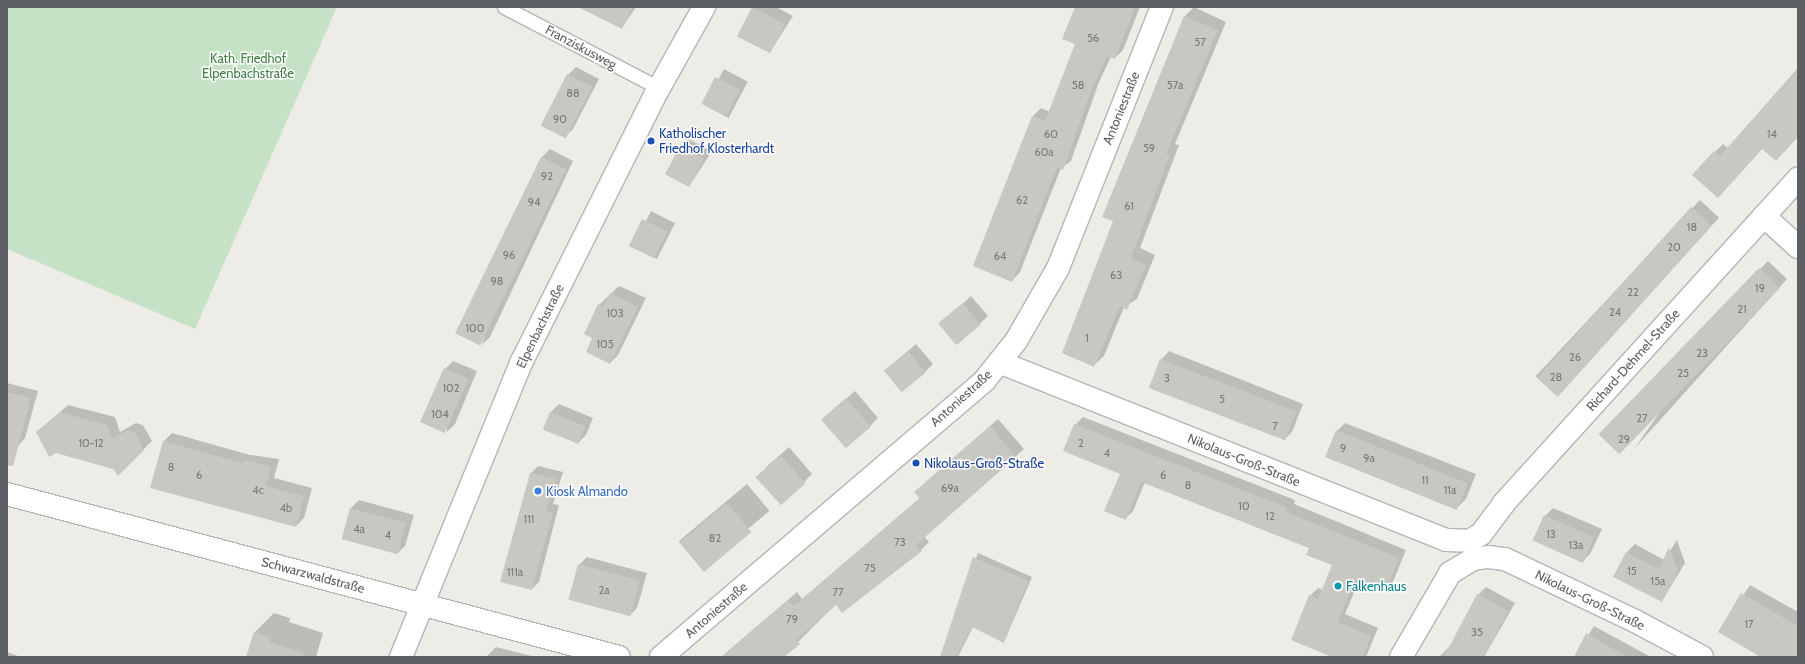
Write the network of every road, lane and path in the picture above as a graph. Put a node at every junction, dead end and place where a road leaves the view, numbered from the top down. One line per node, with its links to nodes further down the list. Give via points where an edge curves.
1 (504, 7): 4 (lane, Franziskusweg)
2 (704, 7): 4 (street, Elpenbachstraße)
3 (1162, 7): 8 (street, Antoniestraße, via 1058,268 1030,322)
4 (659, 88): 11 (street, Elpenbachstraße, via 522,362)
5 (1798, 179): 6 (street, Richard-Dehmel-Straße)
6 (1764, 216): 7 (street); 10 (street, Richard-Dehmel-Straße, via 1504,503)
7 (1798, 247)
8 (999, 362): 10 (street, Nikolaus-Groß-Straße); 14 (street, Antoniestraße, via 984,381)
9 (7, 494): 11 (street, Schwarzwaldstraße)
10 (1471, 550): 15 (street, Richard-Dehmel-Straße, via 1450,573); 16 (street, Nikolaus-Groß-Straße, via 1505,559 1635,621)
11 (425, 605): 12 (street, Elpenbachstraße); 13 (street, Schwarzwaldstraße)
12 (401, 657)
13 (619, 657)
14 (661, 657)
15 (1401, 657)
16 (1702, 657)

